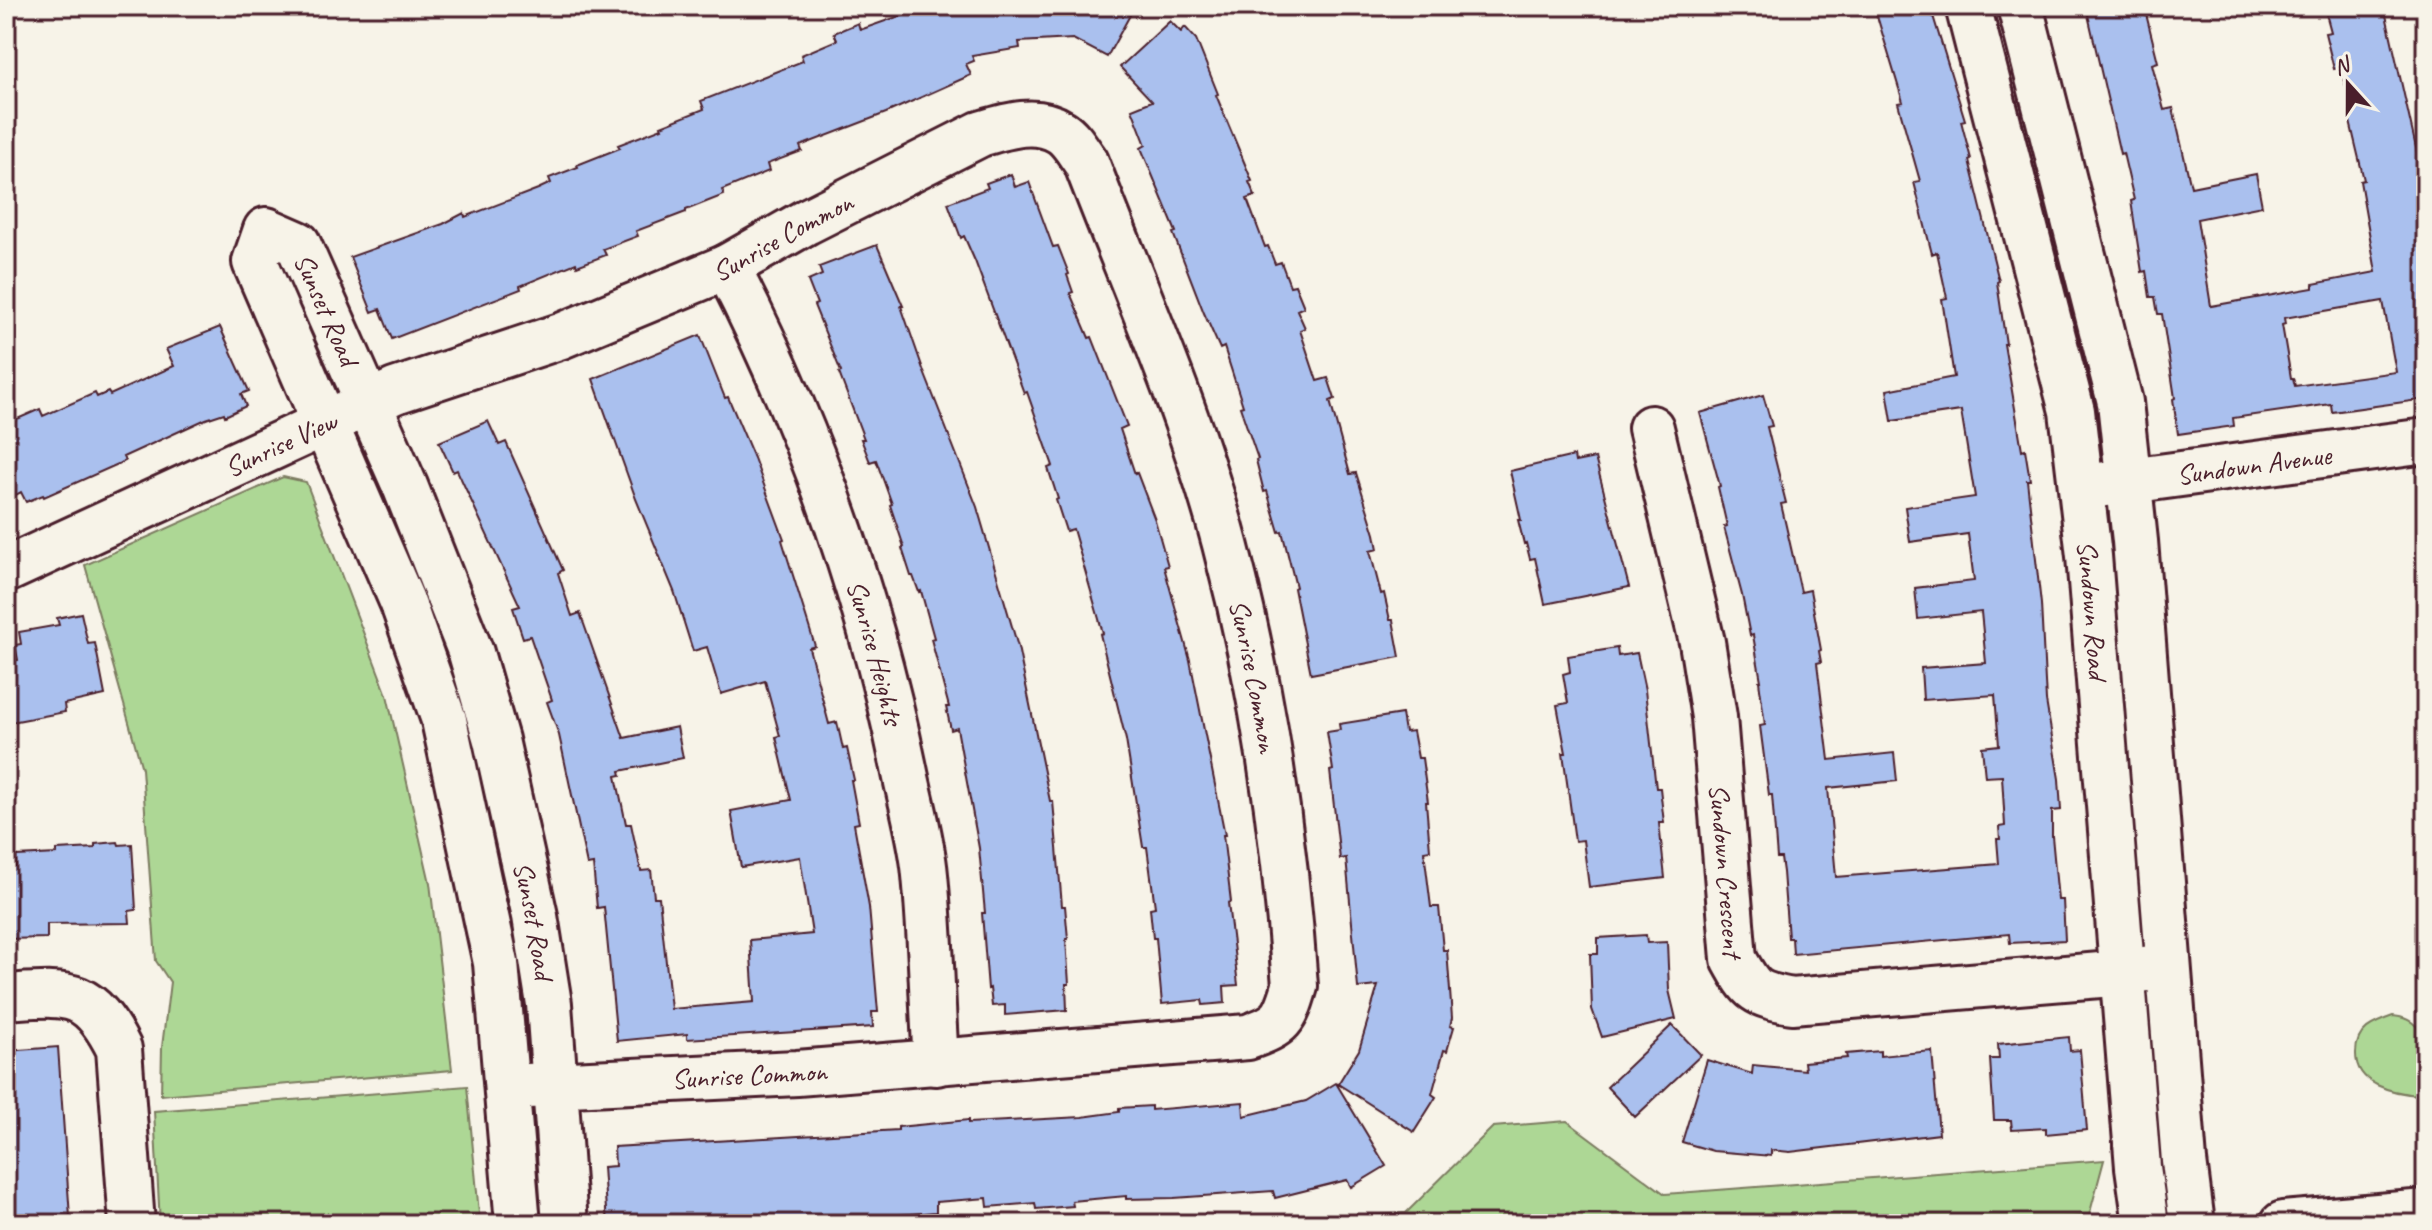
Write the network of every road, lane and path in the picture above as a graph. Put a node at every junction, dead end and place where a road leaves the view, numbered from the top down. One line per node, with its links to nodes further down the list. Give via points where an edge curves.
1 (1968, 6): 10 (street, Sundown Road, via 2072,411)
2 (2020, 6): 9 (street, Sundown Road, via 2120,402)
3 (727, 267): 4 (street, Sunrise Common); 15 (street, Sunrise Heights, via 817,470 855,572 890,699 925,873); 15 (street, Sunrise Common, via 980,134 1035,123 1062,133 1086,162 1190,433 1224,541 1251,652 1274,794 1295,986 1287,1015 1248,1037)
4 (561, 336): 5 (street, Sunrise View)
5 (368, 403): 6 (street, Sunrise View); 6 (street, Sunset Road, via 298,244 266,230 255,262); 16 (street, Sunset Road, via 471,653 496,740 535,916)
6 (323, 423): 11 (street, Sunrise View); 17 (street, Sunset Road, via 402,601 444,720 496,963)
7 (1651, 428): 13 (street, Sundown Crescent, via 1702,642 1714,717 1734,959 1749,986 1792,1001)
8 (2426, 441): 9 (street, Sundown Avenue)
9 (2129, 481): 10 (street, Sundown Avenue); 12 (street, Sundown Road)
10 (2081, 488): 13 (street, Sundown Road)
11 (6, 570)
12 (2169, 965): 13 (street, Sundown Crescent); 23 (street, Sundown Road)
13 (2124, 973): 22 (street, Sundown Road)
14 (6, 997): 19 (street, via 72,996 106,1023 119,1049)
15 (936, 1063): 16 (street, Sunrise Common)
16 (555, 1085): 17 (street, Sunrise Common); 21 (street, Sunset Road)
17 (507, 1087): 20 (street, Sunset Road)
18 (2426, 1212): 24 (street)
19 (132, 1224)
20 (518, 1224)
21 (565, 1224)
22 (2146, 1224)
23 (2192, 1224)
24 (2283, 1224)

